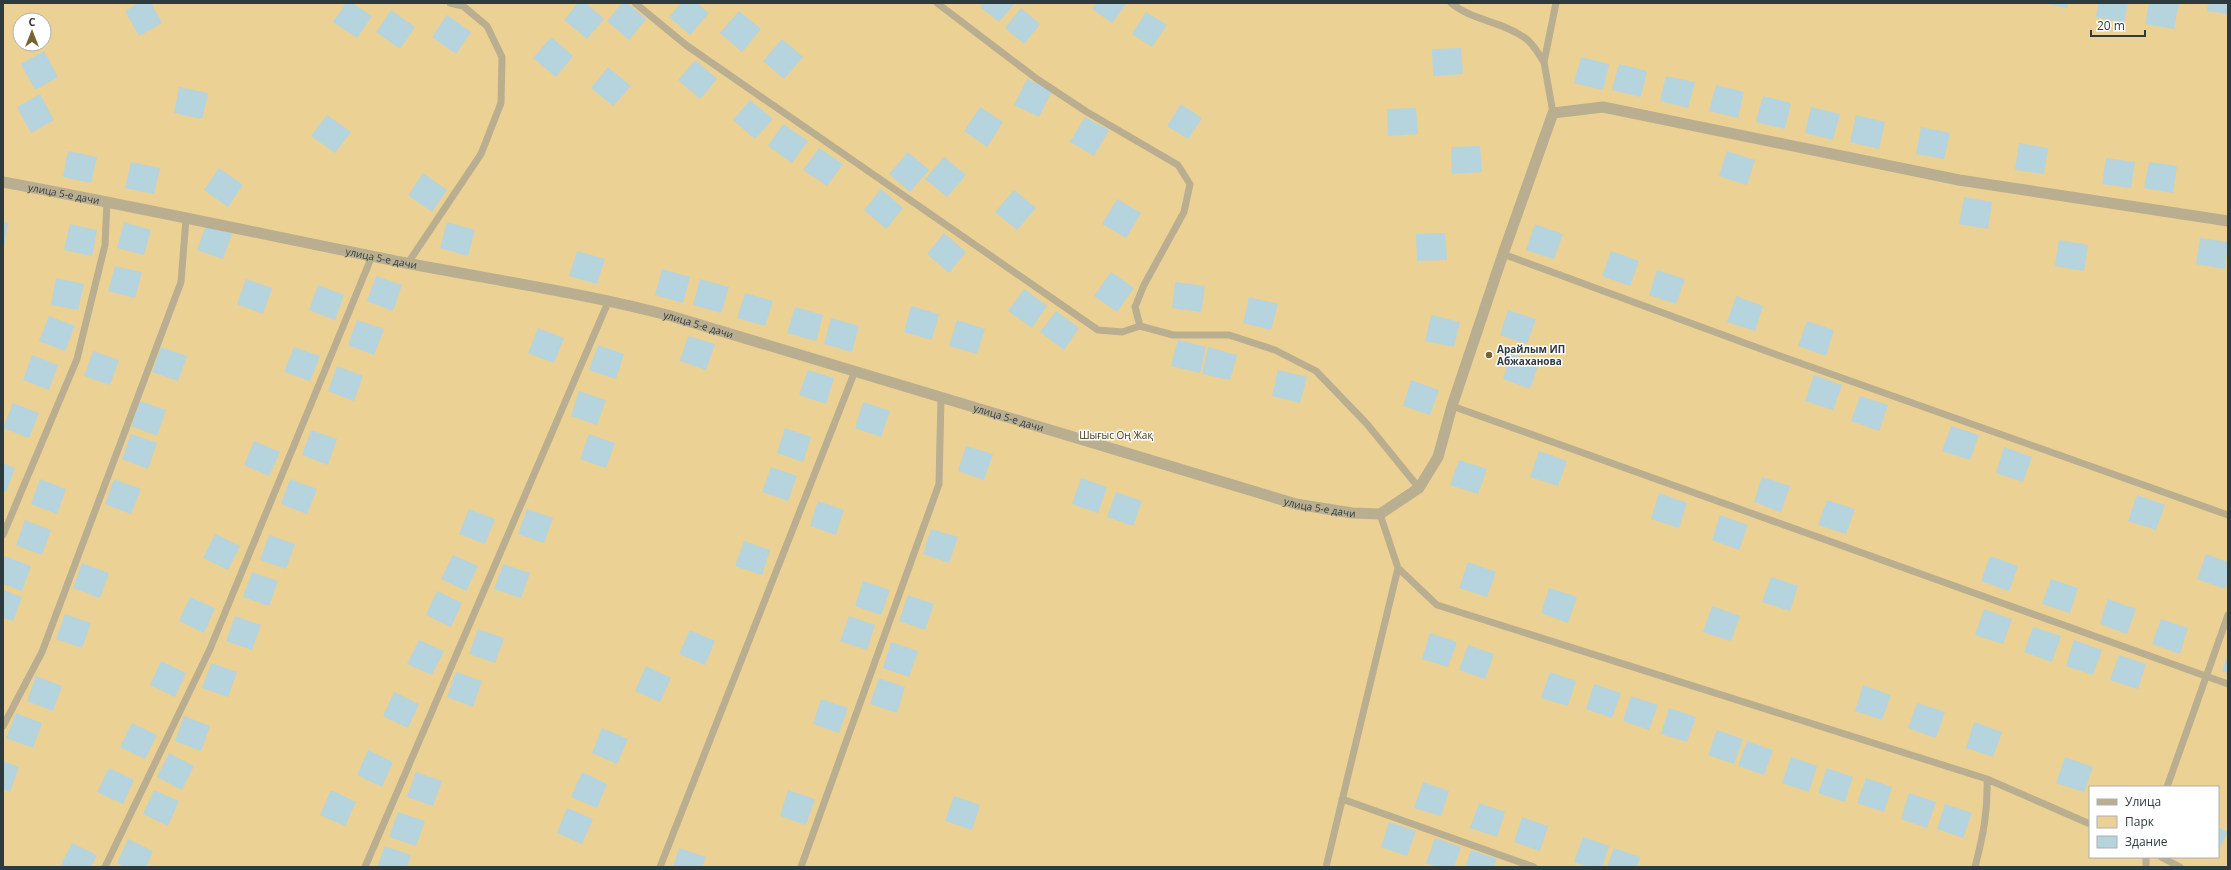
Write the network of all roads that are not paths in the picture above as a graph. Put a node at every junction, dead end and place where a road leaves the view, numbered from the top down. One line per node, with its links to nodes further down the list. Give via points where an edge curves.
1 (450, 3): 7 (lane)
2 (635, 3): 19 (lane, via 686,45 1098,330 1122,332)
3 (937, 3): 19 (lane, via 1037,79 1087,112 1178,165 1190,184 1184,212 1144,285 1135,307)
4 (1451, 3): 8 (lane)
5 (1462, 3): 8 (lane)
6 (1556, 3): 9 (lane)
7 (462, 4): 17 (lane, via 487,26 502,57 501,103 481,154)
8 (1463, 13): 9 (lane, via 1513,30 1526,39)
9 (1544, 62): 10 (lane)
10 (1553, 113): 14 (street, via 1603,107 1959,180); 15 (street)
11 (3, 182): 12 (street, улица 5-е дачи)
12 (107, 201): 13 (street, улица 5-е дачи); 26 (lane, via 105,245 76,359)
13 (186, 219): 16 (street, улица 5-е дачи); 31 (lane, via 182,282 42,652)
14 (2228, 221)
15 (1503, 254): 22 (street); 25 (lane, via 1783,357)
16 (372, 256): 17 (street, улица 5-е дачи); 37 (lane, via 210,649)
17 (408, 263): 18 (street, улица 5-е дачи)
18 (609, 300): 20 (street, улица 5-е дачи); 38 (lane)
19 (1140, 326): 23 (lane, via 1173,335 1229,335 1275,350 1316,371 1367,424)
20 (855, 371): 21 (street, улица 5-е дачи); 39 (lane)
21 (941, 397): 24 (street, улица 5-е дачи, via 1296,504); 40 (lane, via 939,484)
22 (1452, 406): 23 (street, via 1438,457); 29 (lane)
23 (1419, 488): 24 (street)
24 (1380, 514): 27 (lane)
25 (2228, 514)
26 (3, 535)
27 (1398, 568): 32 (lane, via 1437,605); 34 (lane)
28 (2228, 615): 29 (lane)
29 (2206, 676): 30 (lane); 33 (lane)
30 (2228, 684)
31 (3, 726)
32 (1987, 779): 35 (lane); 43 (lane, via 1986,828)
33 (2167, 786)
34 (1342, 799): 41 (lane); 42 (lane)
35 (2089, 824)
36 (2163, 858): 44 (lane)
37 (105, 867)
38 (365, 867)
39 (660, 867)
40 (801, 867)
41 (1326, 867)
42 (1534, 867)
43 (1975, 867)
44 (2180, 867)

